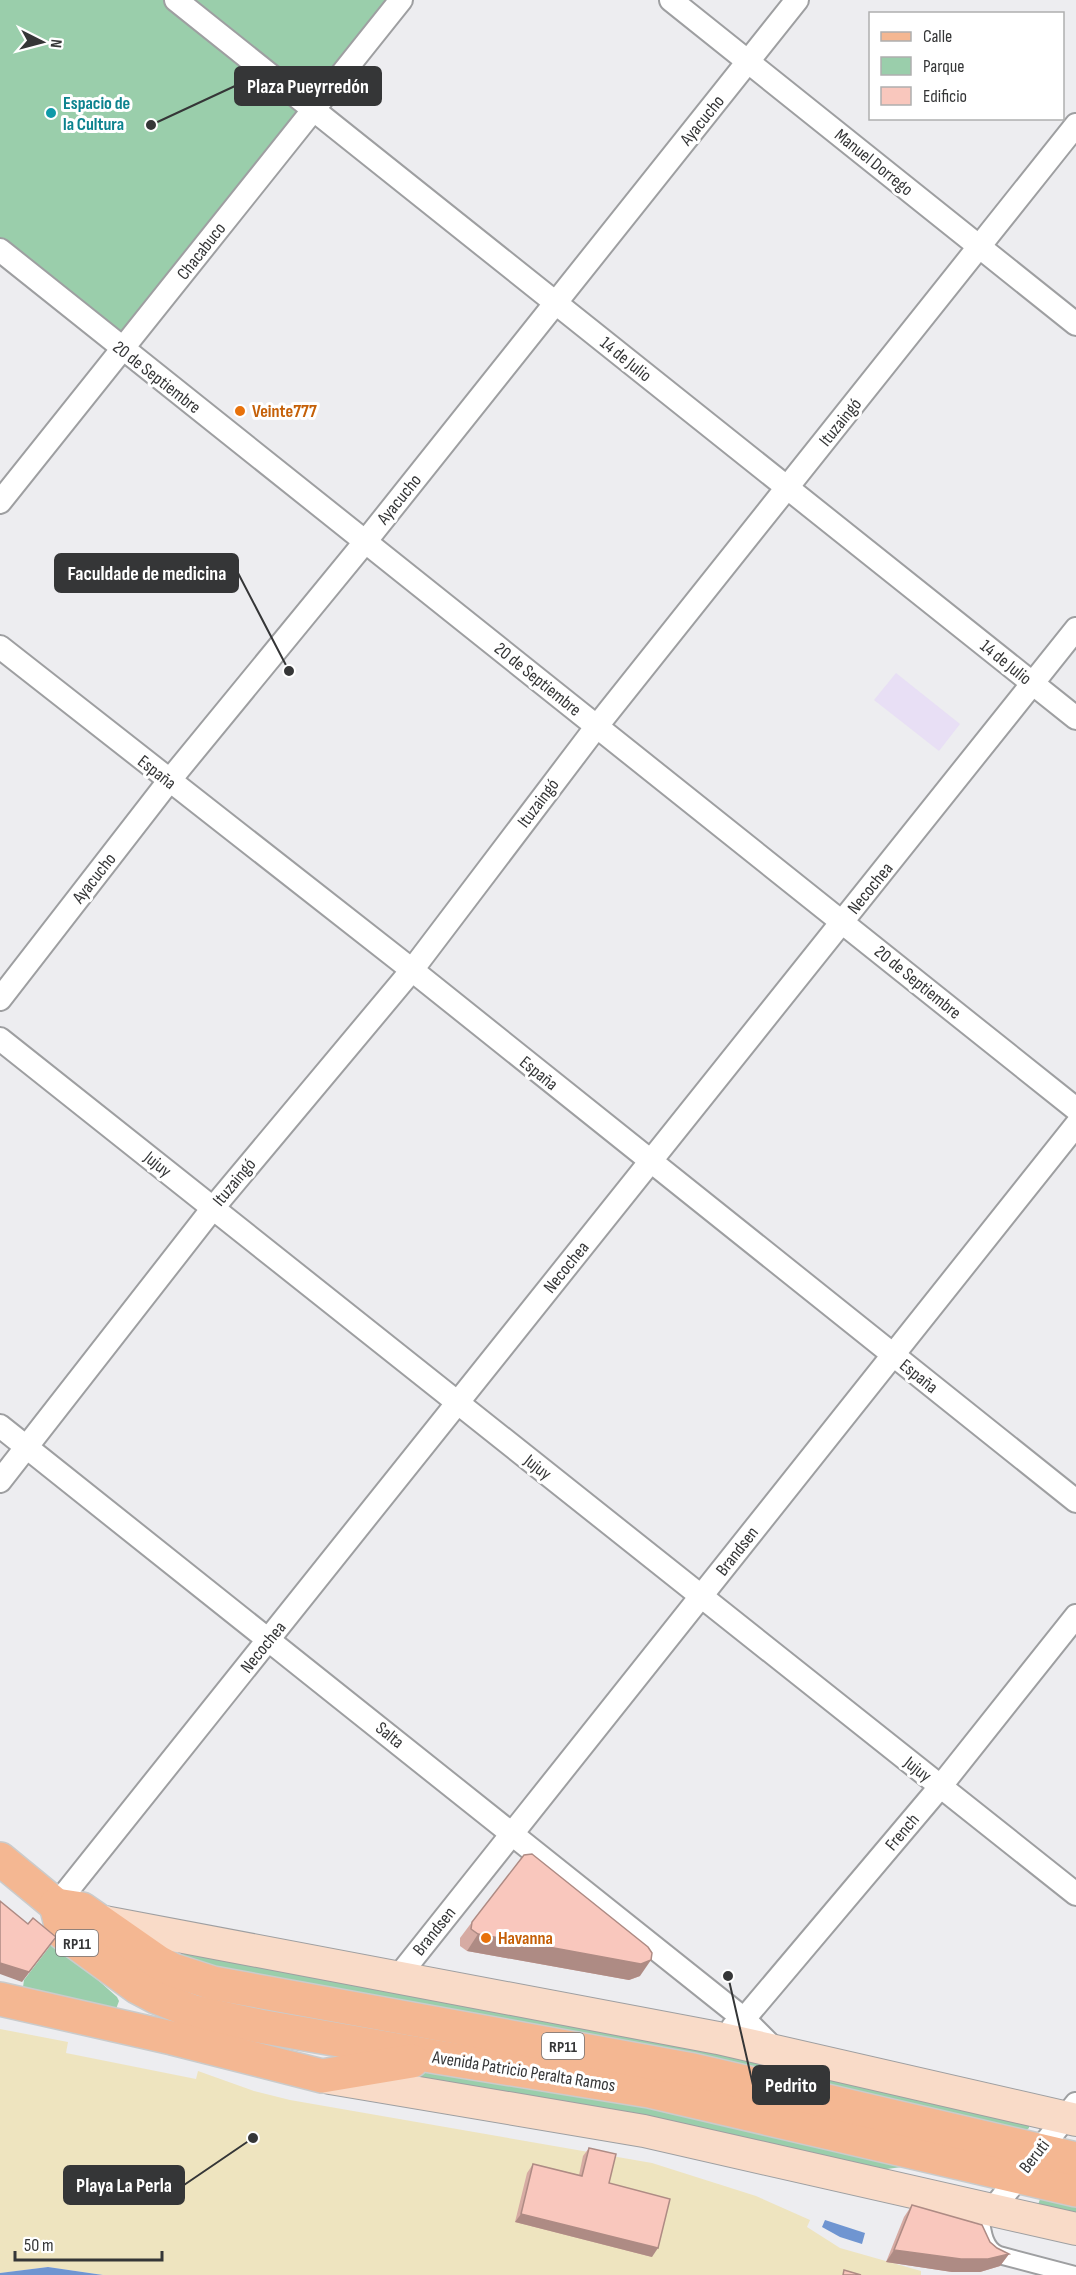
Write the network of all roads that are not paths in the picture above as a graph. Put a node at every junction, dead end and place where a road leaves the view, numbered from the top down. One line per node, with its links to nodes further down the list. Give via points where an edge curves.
1 (176, 0): 6 (street, 14 de Julio)
2 (401, 0): 6 (street, Chacabuco)
3 (671, 0): 5 (street, Manuel Dorrego)
4 (797, 0): 5 (street, Ayacucho)
5 (748, 62): 8 (street, Manuel Dorrego); 10 (street, Ayacucho)
6 (313, 110): 10 (street, 14 de Julio); 12 (street, Chacabuco)
7 (1076, 125): 8 (street, Ituzaingó)
8 (980, 247): 11 (street, Manuel Dorrego); 13 (street, Ituzaingó)
9 (0, 250): 12 (street, 20 de Septiembre)
10 (555, 303): 13 (street, 14 de Julio); 15 (street, Ayacucho)
11 (1076, 324)
12 (123, 350): 14 (street, Chacabuco); 15 (street, 20 de Septiembre)
13 (787, 488): 18 (street, 14 de Julio); 20 (street, Ituzaingó)
14 (0, 502)
15 (365, 542): 20 (street, 20 de Septiembre); 21 (street, Ayacucho)
16 (1076, 629): 18 (street, Necochea)
17 (0, 647): 21 (street, España)
18 (1032, 683): 19 (street, 14 de Julio); 22 (street, Necochea)
19 (1076, 718)
20 (597, 726): 22 (street, 20 de Septiembre); 23 (street, Ituzaingó)
21 (169, 781): 23 (street, España); 24 (street, Ayacucho)
22 (842, 922): 26 (street, 20 de Septiembre); 28 (street, Necochea)
23 (412, 970): 28 (street, España); 29 (street, Ituzaingó)
24 (0, 999)
25 (0, 1039): 29 (street, Jujuy)
26 (1076, 1109)
27 (1076, 1125): 30 (street, Brandsen)
28 (650, 1162): 30 (street, España); 31 (street, Necochea)
29 (213, 1208): 31 (street, Jujuy); 33 (street, Ituzaingó)
30 (893, 1355): 35 (street, España); 36 (street, Brandsen)
31 (458, 1403): 36 (street, Jujuy); 38 (street, Necochea)
32 (0, 1426): 33 (street, Salta)
33 (26, 1447): 34 (street, Ituzaingó); 38 (street, Salta)
34 (0, 1481)
35 (1076, 1501)
36 (701, 1597): 39 (street, Jujuy); 40 (street, Brandsen)
37 (1076, 1617): 39 (street, French)
38 (269, 1639): 40 (street, Salta); 43 (street, Necochea)
39 (940, 1787): 42 (street, Jujuy); 48 (street, French)
40 (513, 1833): 46 (street, Brandsen); 48 (street, Salta)
41 (0, 1859): 43 (main road, RP11)
42 (1076, 1894)
43 (56, 1905): 44 (main road, Avenida Patricio Peralta Ramos / RP11, via 82,1909); 45 (main road, Avenida Patricio Peralta Ramos / RP11, via 63,1933)
44 (99, 1921): 46 (main road, Avenida Patricio Peralta Ramos); 55 (main road, Avenida Patricio Peralta Ramos / RP11, via 158,1962 213,1983 693,2070)
45 (113, 1971): 49 (main road); 52 (main road, Avenida Patricio Peralta Ramos / RP11, via 156,1997 194,2012)
46 (398, 1977): 50 (main road, Avenida Patricio Peralta Ramos)
47 (0, 1999): 49 (main road, Avenida Patricio Peralta Ramos)
48 (744, 2019): 50 (street, French); 51 (street, Salta)
49 (172, 2038): 53 (main road, Avenida Patricio Peralta Ramos)
50 (718, 2038): 51 (main road, Avenida Patricio Peralta Ramos)
51 (775, 2050): 54 (main road, Avenida Patricio Peralta Ramos)
52 (437, 2057): 53 (main road); 57 (main road, Avenida Patricio Peralta Ramos / RP11, via 649,2091)
53 (322, 2076): 59 (main road, Avenida Patricio Peralta Ramos, via 633,2129)
54 (1072, 2113): 55 (street, Beruti)
55 (1039, 2150): 56 (main road, Avenida Patricio Peralta Ramos / RP11); 57 (street, Beruti)
56 (1076, 2159)
57 (1018, 2176): 58 (main road, Avenida Patricio Peralta Ramos / RP11); 59 (street, Beruti)
58 (1076, 2190)
59 (986, 2208): 60 (main road, Avenida Patricio Peralta Ramos); 61 (street, via 986,2244 991,2251)
60 (1076, 2229)
61 (1075, 2275)

